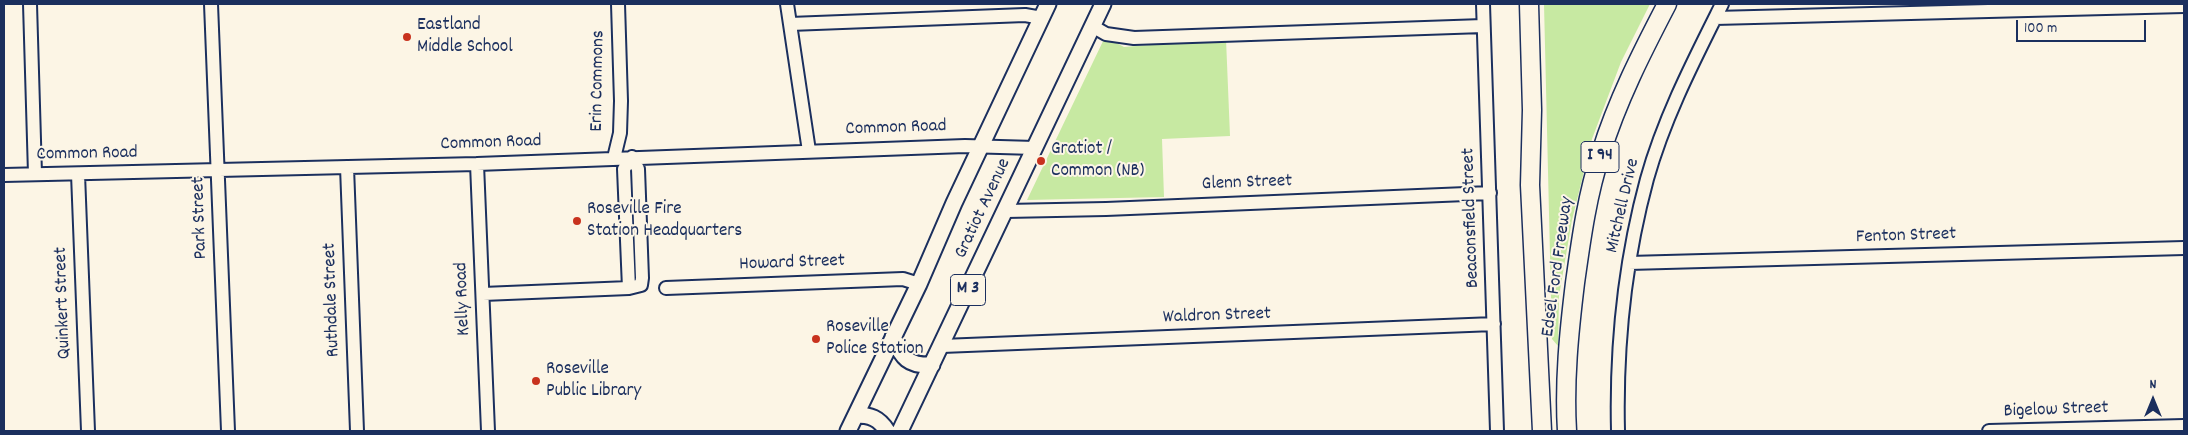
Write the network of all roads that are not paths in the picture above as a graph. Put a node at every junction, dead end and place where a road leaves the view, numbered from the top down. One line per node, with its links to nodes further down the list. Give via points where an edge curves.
1 (30, 4): 25 (street)
2 (211, 4): 24 (street, Park Street)
3 (618, 4): 21 (street, Erin Commons, via 621,101 620,133)
4 (787, 4): 14 (street)
5 (1048, 4): 12 (main road, Gratiot Avenue / M 3)
6 (1103, 4): 15 (main road, Gratiot Avenue / M 3)
7 (1483, 4): 16 (street, Beaconsfield Street)
8 (1529, 4): 49 (highway, Edsel Ford Freeway, via 1530,194)
9 (1667, 4): 50 (highway, Edsel Ford Freeway / I 94, via 1630,77 1593,180 1570,321)
10 (1722, 4): 13 (street, Mitchell Drive)
11 (2184, 6): 13 (street)
12 (1042, 18): 14 (street, via 1018,16); 17 (main road, Gratiot Avenue / M 3)
13 (1715, 18): 31 (street, Mitchell Drive, via 1661,138 1647,179)
14 (790, 24): 19 (street)
15 (1092, 26): 16 (street, via 1106,34 1134,38); 18 (main road, Gratiot Avenue / M 3)
16 (1483, 26): 28 (street, Beaconsfield Street)
17 (980, 147): 18 (street, Common Road); 19 (street, Common Road); 32 (main road, Gratiot Avenue / M 3)
18 (1035, 148): 29 (main road, Gratiot Avenue / M 3)
19 (809, 151): 20 (street, Common Road)
20 (632, 157): 21 (street, Common Road); 34 (street, via 624,169 629,288)
21 (614, 158): 22 (street, Common Road)
22 (477, 164): 23 (street, Common Road); 34 (street, Kelly Road)
23 (347, 167): 24 (street, Common Road); 43 (street, Ruthdale Street)
24 (218, 170): 26 (street, Common Road); 42 (street, Park Street)
25 (35, 174): 26 (street, Common Road); 27 (street, Common Road)
26 (78, 174): 41 (street, Quinkert Street)
27 (4, 175)
28 (1490, 193): 29 (street, Glenn Street); 35 (street, Beaconsfield Street)
29 (1006, 211): 37 (main road, Gratiot Avenue / M 3)
30 (2184, 248): 31 (street, Fenton Street)
31 (1629, 263): 51 (street, Mitchell Drive, via 1619,352)
32 (920, 284): 33 (street, Howard Street, via 904,279); 36 (main road, Gratiot Avenue / M 3)
33 (666, 288)
34 (483, 294): 44 (street, Kelly Road)
35 (1494, 324): 37 (street, Waldron Street); 48 (street, Beaconsfield Street)
36 (893, 336): 38 (main road, via 897,348 908,361); 39 (main road, Gratiot Avenue / M 3)
37 (942, 346): 38 (main road, Gratiot Avenue / M 3)
38 (932, 365): 47 (main road, Gratiot Avenue / M 3)
39 (856, 415): 45 (main road, Gratiot Avenue / M 3); 46 (main road, via 872,417)
40 (2184, 426): 52 (street, Bigelow Street)
41 (88, 431)
42 (228, 431)
43 (357, 431)
44 (488, 431)
45 (848, 431)
46 (887, 431)
47 (900, 431)
48 (1497, 431)
49 (1542, 431)
50 (1567, 431)
51 (1618, 431)
52 (1989, 431)

